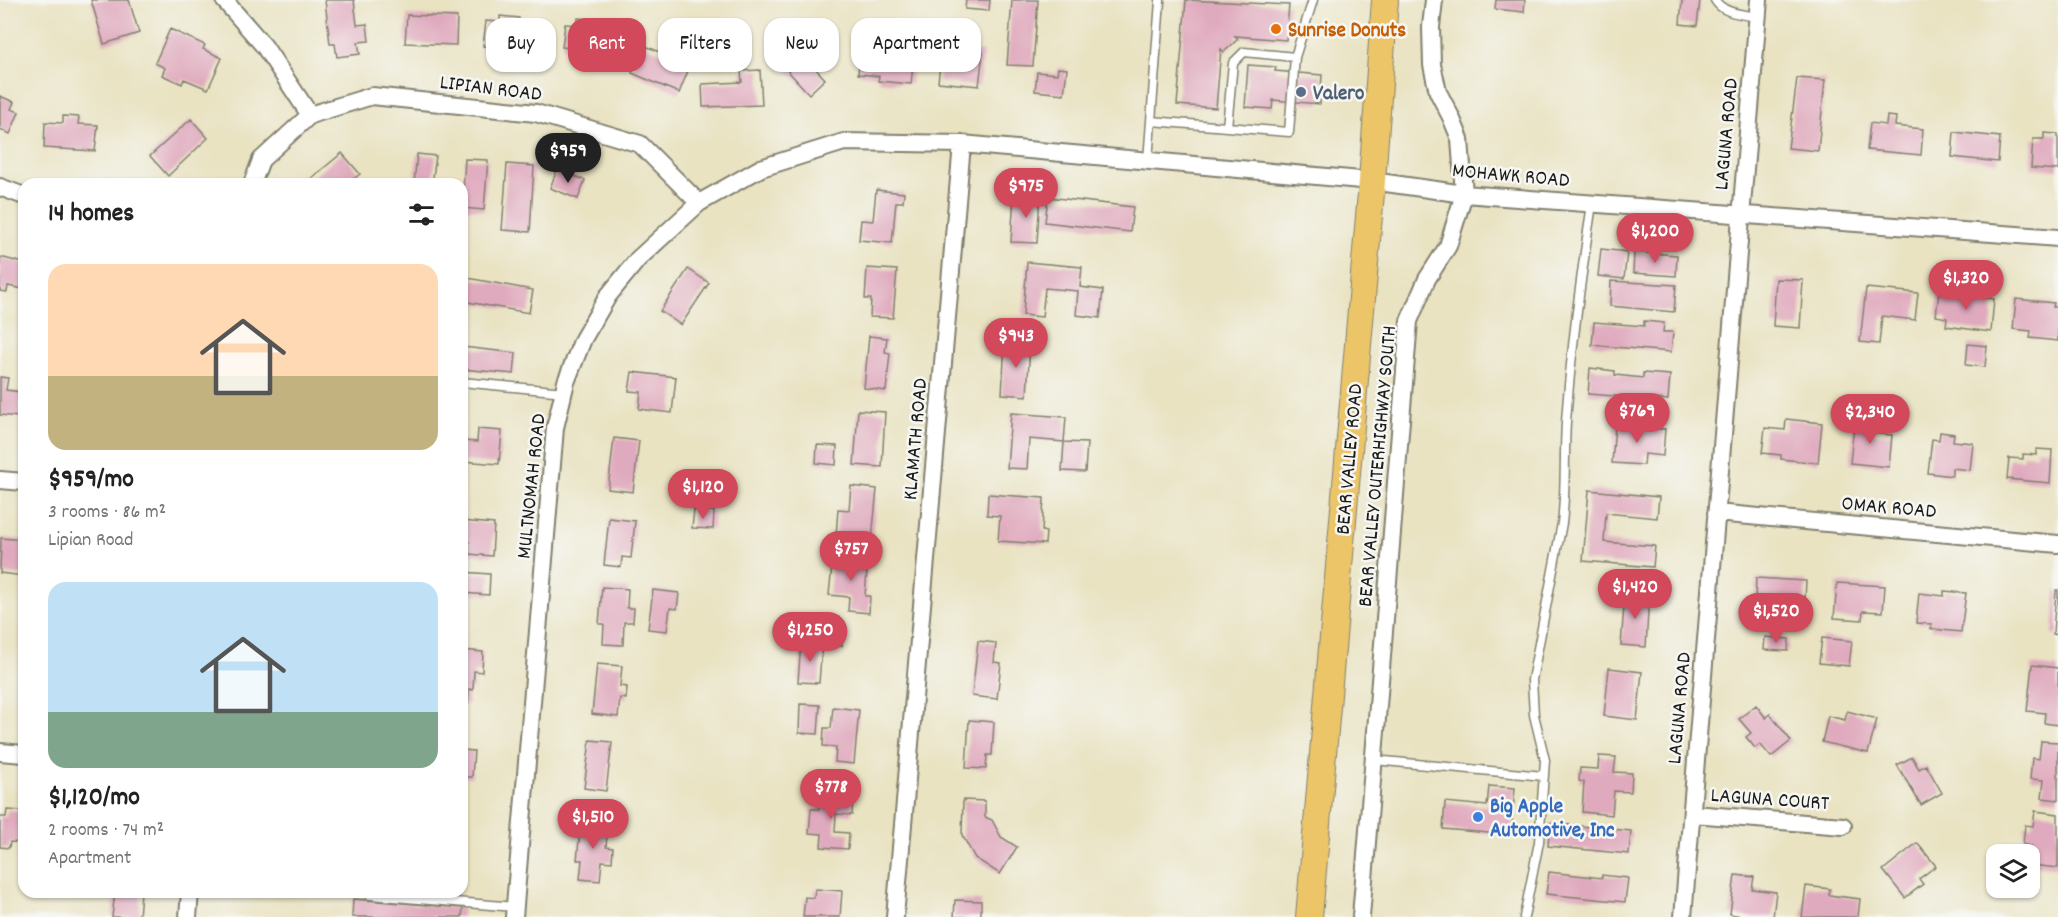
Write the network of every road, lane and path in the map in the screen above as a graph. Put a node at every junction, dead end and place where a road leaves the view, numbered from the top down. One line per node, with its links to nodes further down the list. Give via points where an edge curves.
1 (224, 0): 10 (street, via 264,46)
2 (1312, 0): 9 (lane)
3 (1384, 0): 16 (main road, BEAR VALLEY ROAD)
4 (1434, 0): 19 (street, BEAR VALLEY OUTERHIGHWAY SOUTH, via 1431,65 1438,92 1460,139)
5 (1715, 0): 8 (lane, via 1728,11)
6 (1759, 0): 8 (street, LAGUNA ROAD)
7 (1160, 1): 11 (lane)
8 (1757, 17): 22 (street, LAGUNA ROAD)
9 (1295, 57): 12 (lane, via 1244,52 1233,63); 12 (lane, via 1289,132)
10 (310, 115): 15 (street, LIPIAN ROAD, via 261,160); 20 (street, LIPIAN ROAD, via 372,96 536,112 640,144)
11 (1151, 121): 12 (lane); 14 (lane)
12 (1227, 127)
13 (962, 144): 14 (street, MOHAWK ROAD); 20 (street, MULTNOMAH ROAD, via 844,142 761,168); 40 (street, KLAMATH ROAD)
14 (1148, 161): 16 (street, MOHAWK ROAD)
15 (254, 178)
16 (1372, 181): 19 (street, MOHAWK ROAD); 41 (main road, BEAR VALLEY ROAD)
17 (0, 187): 18 (street)
18 (18, 194)
19 (1464, 194): 21 (street, MOHAWK ROAD); 32 (street, BEAR VALLEY OUTERHIGHWAY SOUTH, via 1448,246 1427,279 1409,321)
20 (699, 203): 25 (street, MULTNOMAH ROAD, via 638,259 608,296 583,339)
21 (1592, 204): 22 (street, MOHAWK ROAD); 33 (lane, via 1575,322 1563,523 1532,680)
22 (1740, 214): 23 (street, MOHAWK ROAD); 28 (street, LAGUNA ROAD)
23 (2058, 238)
24 (468, 383): 25 (lane)
25 (564, 392): 38 (street, MULTNOMAH ROAD, via 555,429)
26 (0, 480): 27 (street)
27 (18, 482)
28 (1716, 513): 29 (street, OMAK ROAD); 34 (street, LAGUNA ROAD)
29 (2058, 544)
30 (0, 752): 31 (street)
31 (18, 754)
32 (1374, 759): 33 (lane); 42 (street, BEAR VALLEY OUTERHIGHWAY SOUTH)
33 (1544, 776): 43 (lane, via 1539,842)
34 (1693, 814): 35 (street, LAGUNA COURT); 44 (street, LAGUNA ROAD)
35 (1843, 826)
36 (190, 898): 39 (street)
37 (395, 898): 38 (lane)
38 (514, 912)
39 (188, 917)
40 (895, 917)
41 (1309, 917)
42 (1361, 917)
43 (1524, 917)
44 (1683, 917)

